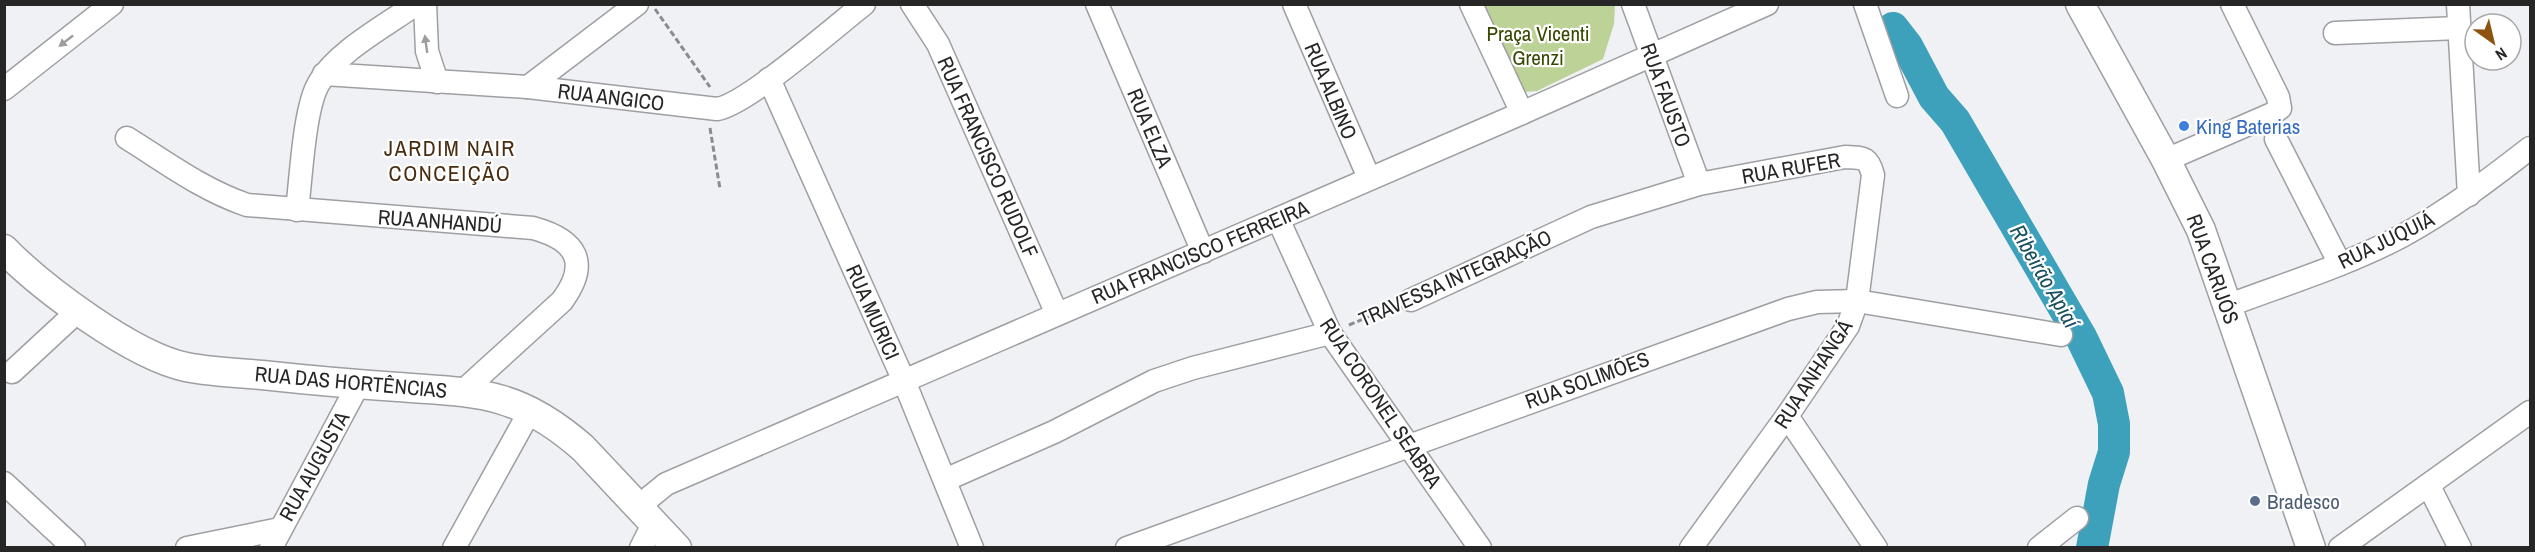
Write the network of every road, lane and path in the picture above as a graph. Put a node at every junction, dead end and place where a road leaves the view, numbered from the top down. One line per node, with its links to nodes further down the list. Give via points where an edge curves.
1 (112, 4): 24 (street, one-way to 24)
2 (416, 4): 20 (street)
3 (425, 4): 22 (street, one-way to 3, via 427,51)
4 (637, 4): 23 (street)
5 (651, 4): 26 (path)
6 (864, 4): 21 (street)
7 (912, 4): 46 (street, RUA FRANCISCO RUDOLF, via 938,44)
8 (1097, 4): 40 (street, RUA ELZA)
9 (1294, 4): 33 (street, RUA ALBINO)
10 (1472, 4): 27 (street)
11 (1633, 4): 19 (street, RUA FAUSTO)
12 (1767, 4): 19 (street, RUA FRANCISCO FERREIRA)
13 (1864, 4): 25 (street)
14 (2080, 4): 31 (main road, RUA CARIJÓS)
15 (2232, 4): 31 (street, via 2280,108)
16 (2458, 4): 17 (street)
17 (2459, 28): 18 (street); 36 (street)
18 (2335, 33)
19 (1651, 55): 27 (street, RUA FRANCISCO FERREIRA); 34 (street, RUA FAUSTO)
20 (324, 74): 22 (street, RUA ANGICO); 37 (street, via 311,100)
21 (769, 79): 26 (street); 50 (street, RUA MURICI)
22 (437, 82): 23 (street, RUA ANGICO)
23 (528, 87): 26 (street, RUA ANGICO)
24 (4, 89)
25 (1897, 96)
26 (715, 108): 35 (path)
27 (1522, 113): 33 (street, RUA FRANCISCO FERREIRA)
28 (127, 138): 37 (street, RUA ANHANDÚ, via 221,196 247,205)
29 (2277, 139): 41 (street)
30 (2530, 148): 36 (street, RUA JUQUIÁ)
31 (2166, 160): 44 (main road, RUA CARIJÓS, via 2201,230)
32 (1873, 175): 34 (street, RUA RUFER, via 1870,164 1862,158 1845,157); 43 (street, RUA ANHANGÁ)
33 (1369, 178): 38 (street, RUA FRANCISCO FERREIRA)
34 (1699, 184): 42 (street, TRAVESSA INTEGRAÇÃO, via 1592,217)
35 (720, 189)
36 (2469, 195): 41 (street, RUA JUQUIÁ, via 2400,237)
37 (297, 210): 52 (street, RUA ANHANDÚ, via 533,228 553,233 565,242 578,266 575,284 562,302)
38 (1278, 219): 40 (street, RUA FRANCISCO FERREIRA); 47 (street, RUA CORONEL SEABRA)
39 (4, 249): 45 (main road, RUA DAS HORTÊNCIAS)
40 (1203, 252): 46 (street, RUA FRANCISCO FERREIRA)
41 (2340, 264): 44 (street, RUA JUQUIÁ)
42 (1411, 300): 47 (path, TRAVESSA INTEGRAÇÃO)
43 (1857, 301): 48 (street, RUA SOLIMÕES); 55 (street, RUA ANHANGÁ, via 1848,326); 56 (street, RUA SOLIMÕES, via 1817,302 1788,309)
44 (2227, 306): 74 (main road, RUA CARIJÓS)
45 (79, 310): 49 (street); 51 (main road, RUA DAS HORTÊNCIAS, via 130,345 184,367)
46 (1058, 314): 50 (street, RUA FRANCISCO FERREIRA)
47 (1330, 333): 56 (street, RUA CORONEL SEABRA); 57 (street, via 1154,381 1054,432)
48 (2061, 335)
49 (12, 372)
50 (904, 381): 57 (street, RUA MURICI); 60 (street, RUA FRANCISCO FERREIRA, via 666,484 650,497)
51 (358, 385): 52 (main road, RUA DAS HORTÊNCIAS); 62 (street, RUA AUGUSTA)
52 (462, 392): 53 (main road, RUA DAS HORTÊNCIAS, via 501,399)
53 (530, 411): 60 (main road, RUA DAS HORTÊNCIAS, via 584,448); 65 (street)
54 (2530, 412): 59 (street)
55 (1787, 416): 71 (street, RUA ANHANGÁ); 72 (street)
56 (1407, 445): 69 (street, RUA SOLIMÕES); 70 (street, RUA CORONEL SEABRA)
57 (945, 480): 68 (street, RUA MURICI)
58 (4, 483): 63 (street)
59 (2429, 486): 75 (street); 76 (street)
60 (647, 516): 66 (street, RUA FRANCISCO FERREIRA); 67 (main road, RUA DAS HORTÊNCIAS)
61 (2077, 518): 73 (street)
62 (275, 538): 64 (street)
63 (74, 548)
64 (187, 548)
65 (454, 548)
66 (641, 548)
67 (677, 548)
68 (972, 548)
69 (1127, 548)
70 (1480, 548)
71 (1691, 548)
72 (1876, 548)
73 (2039, 548)
74 (2311, 548)
75 (2340, 548)
76 (2460, 548)

